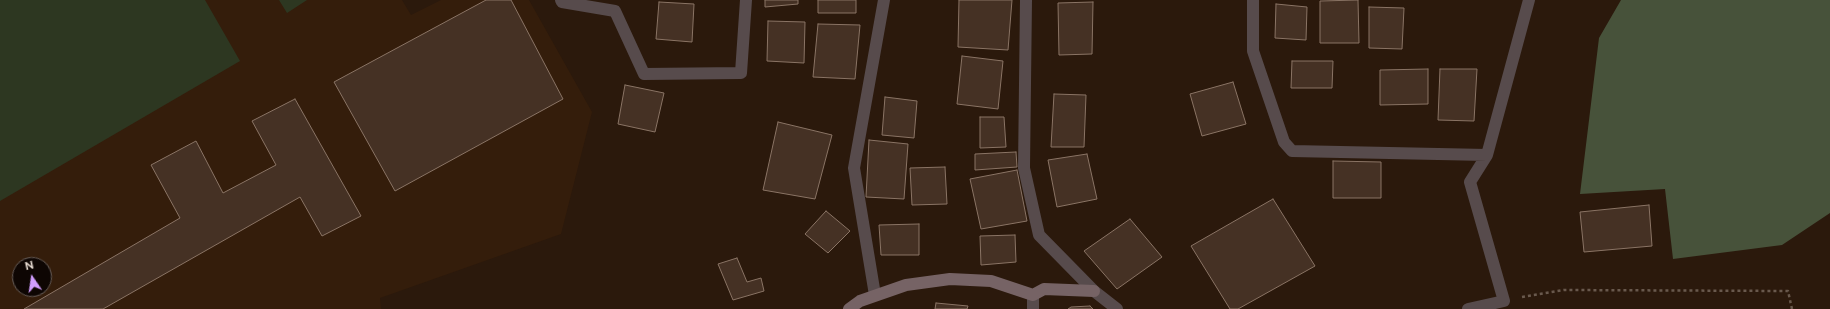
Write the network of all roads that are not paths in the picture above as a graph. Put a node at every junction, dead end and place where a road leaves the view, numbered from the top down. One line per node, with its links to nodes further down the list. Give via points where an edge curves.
1 (561, 0): 2 (street, via 615,11 644,74 741,73)
2 (746, 0)
3 (884, 0): 9 (street, via 854,168)
4 (1026, 0): 8 (street, via 1024,168 1039,235)
5 (1253, 0): 7 (street, via 1253,51 1284,142 1292,151)
6 (1529, 0): 7 (street)
7 (1487, 155): 14 (street, via 1470,182 1504,301)
8 (1094, 291): 10 (street, via 1044,289); 13 (street)
9 (875, 295): 10 (street, via 906,284 950,279 991,281); 11 (street)
10 (1033, 295): 12 (street)
11 (849, 309)
12 (1032, 309)
13 (1117, 309)
14 (1468, 309)

